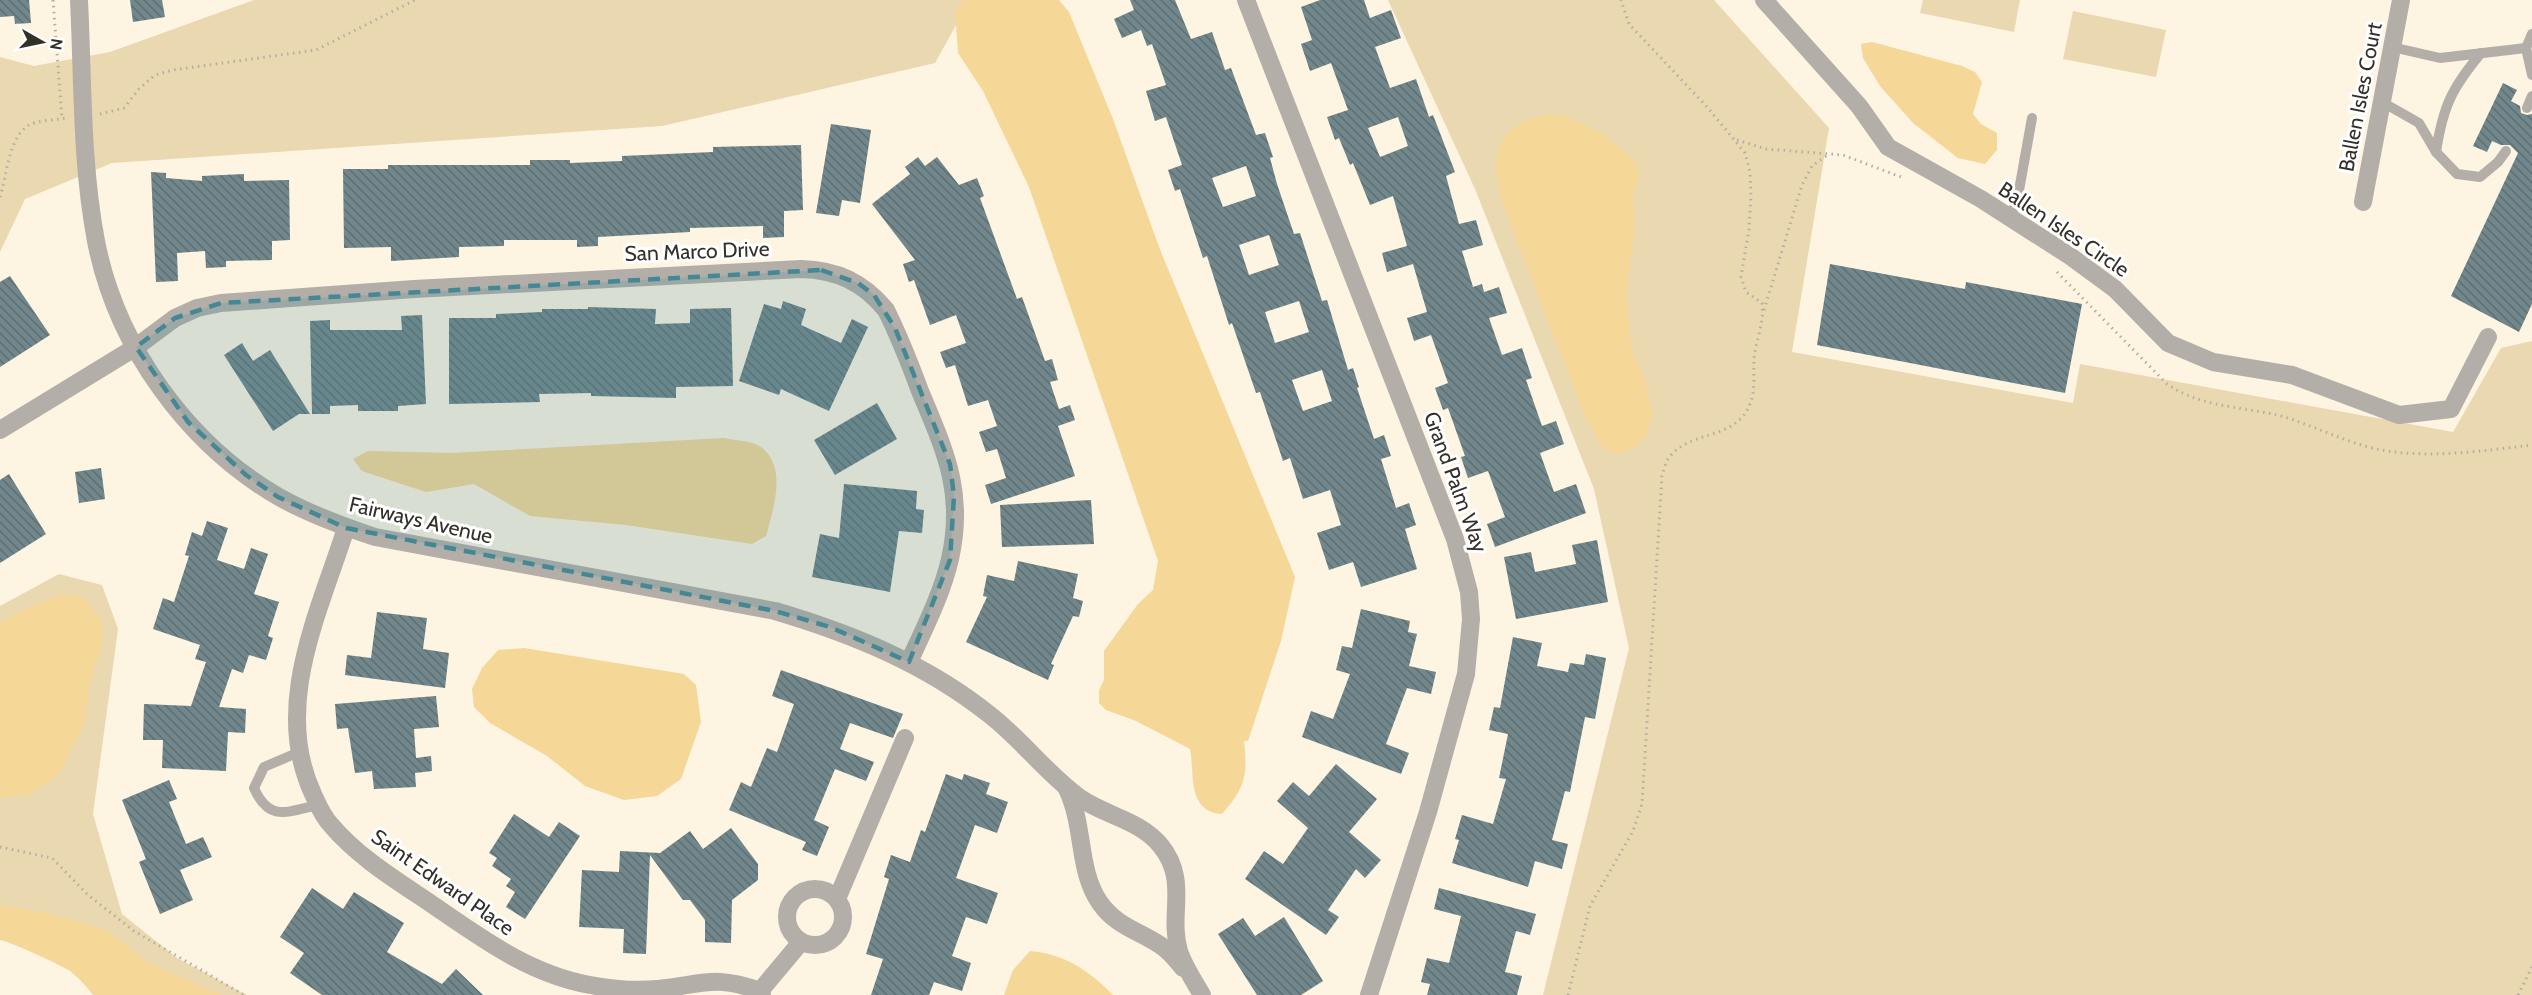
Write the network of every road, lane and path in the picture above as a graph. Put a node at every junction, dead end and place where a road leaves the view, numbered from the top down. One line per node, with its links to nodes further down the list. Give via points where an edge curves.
1 (53, 0): 18 (path)
2 (79, 0): 16 (street, Fairways Avenue)
3 (415, 0): 16 (path, via 316,50 155,75 124,108)
4 (1246, 0): 43 (street, Grand Palm Way, via 1455,539 1469,592 1470,647 1466,674 1418,845)
5 (1621, 0): 25 (path, via 1629,24 1745,153 1751,195 1741,277 1746,292 1762,303)
6 (1764, 0): 24 (street, Ballen Isles Circle, via 1859,106 1888,147)
7 (2401, 0): 9 (street, Ballen Isles Court)
8 (2532, 34): 10 (lane)
9 (2392, 47): 11 (lane, via 2440,58); 14 (street, Ballen Isles Court)
10 (2526, 48): 11 (lane); 12 (lane)
11 (2481, 53): 20 (lane, via 2456,84 2441,120)
12 (2532, 75)
13 (2532, 96): 15 (lane)
14 (2382, 102): 20 (lane, via 2419,123); 23 (street, Ballen Isles Court)
15 (2527, 108)
16 (84, 116): 18 (path); 27 (street, Fairways Avenue, via 88,195 96,243 110,289)
17 (2032, 118): 24 (lane, via 2018,196)
18 (62, 119): 22 (path, via 32,123 21,129)
19 (2505, 151): 20 (lane, via 2480,177 2457,174)
20 (2436, 152)
21 (1831, 153): 25 (path, via 1812,166 1802,185)
22 (0, 197)
23 (2363, 202)
24 (2010, 218): 26 (street, Ballen Isles Circle, via 2115,289 2168,343 2213,362 2292,375 2399,415 2451,409)
25 (1763, 311): 44 (path, via 1750,403 1740,420 1722,432 1680,447 1669,457 1662,476 1642,804 1633,831 1590,906)
26 (2488, 337)
27 (136, 347): 28 (street, San Marco Drive); 29 (street, Fairways Avenue, via 159,386 215,450 278,497); 30 (street, San Marco Drive, via 174,318 221,303 607,278 801,270 840,274 874,295 886,310 950,464 954,496 950,560)
28 (0, 430)
29 (346, 528): 30 (street, Fairways Avenue, via 375,537 775,611 830,627); 32 (street, Saint Edward Place, via 302,665 296,722)
30 (909, 662): 33 (street, Fairways Avenue, via 990,714)
31 (905, 738): 36 (street)
32 (299, 752): 34 (street, Saint Edward Place); 34 (lane, via 264,766 254,788 262,805 274,812)
33 (1066, 787): 39 (street, Fairways Avenue, via 1077,813 1085,868 1101,904 1117,921 1173,955); 39 (street, Fairways Avenue, via 1097,808 1146,831 1161,846 1177,880 1179,950)
34 (318, 805): 40 (street, Saint Edward Place, via 330,825 373,864 509,957)
35 (0, 847): 42 (path, via 52,858 110,914 151,943)
36 (837, 899): 37 (street, via 843,917 836,936 819,945); 37 (street, via 820,889 795,896 787,921 794,937)
37 (801, 942): 41 (street, Saint Edward Place)
38 (2532, 968): 45 (path)
39 (1198, 988)
40 (591, 990): 41 (street, Saint Edward Place, via 657,989 713,980 736,982)
41 (761, 993)
42 (244, 995)
43 (1369, 995)
44 (1568, 995)
45 (2518, 995)

